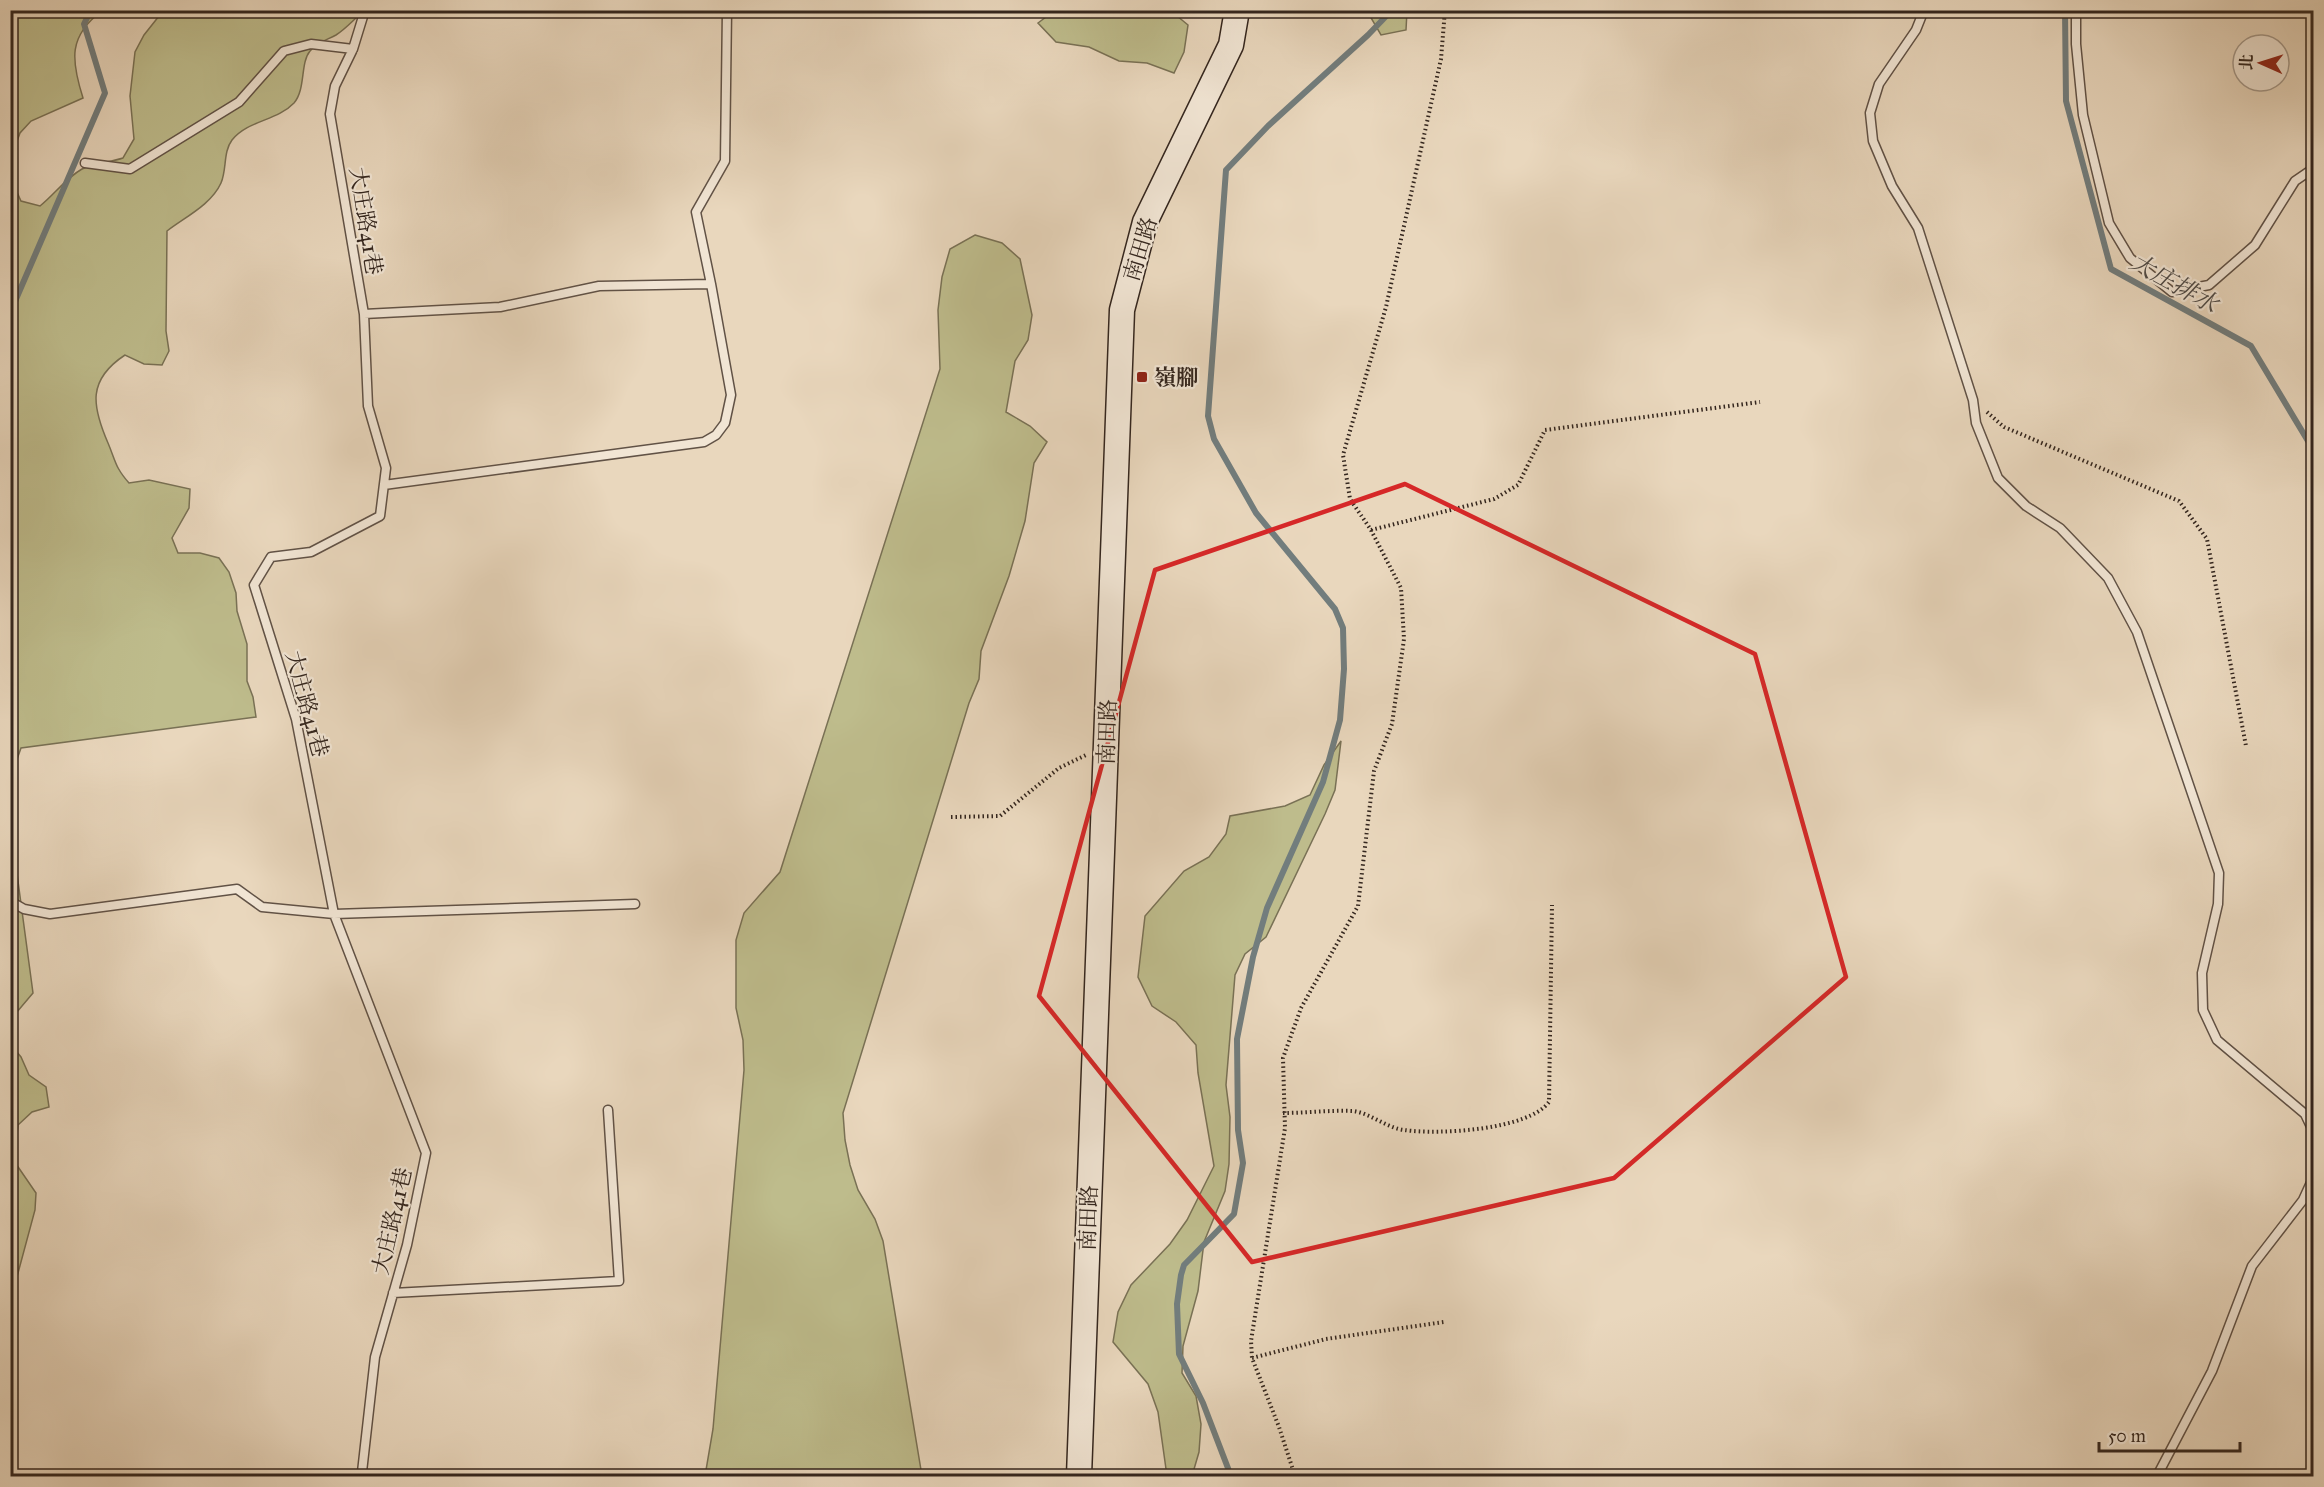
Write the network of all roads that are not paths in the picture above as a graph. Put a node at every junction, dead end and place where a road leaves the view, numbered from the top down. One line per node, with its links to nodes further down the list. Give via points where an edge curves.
1 (365, 10): 6 (lane, 大庄路41巷)
2 (727, 10): 9 (lane, via 725,161 696,212)
3 (1237, 10): 20 (main road, 南田路, via 1231,45 1145,222 1122,310)
4 (1924, 10): 16 (lane, via 1916,30 1879,84 1870,113 1873,141 1892,186 1918,228 1973,400 1976,423 1998,478 2026,506 2060,528 2108,578 2137,632 2219,873 2218,904 2202,973 2203,1010 2217,1040 2305,1114)
5 (2076, 10): 8 (lane, via 2083,116 2109,223 2130,258 2172,292 2209,285 2255,245 2295,181)
6 (353, 49): 7 (lane, via 311,44 284,51 239,102 130,169); 10 (lane, 大庄路41巷, via 335,86 330,114)
7 (85, 163)
8 (2313, 168)
9 (711, 284): 10 (lane, via 598,286 500,307); 11 (lane, via 731,395 725,423 716,435 704,442)
10 (364, 315): 11 (lane, 大庄路41巷, via 368,406 386,468)
11 (384, 485): 14 (lane, 大庄路41巷, via 380,516 311,552 272,557 254,585 296,719)
12 (10, 901): 14 (lane, via 24,909 50,914 237,889 262,907)
13 (635, 904): 14 (lane)
14 (334, 914): 18 (lane, 大庄路41巷, via 426,1153)
15 (608, 1110): 18 (lane, via 619,1281)
16 (2313, 1133)
17 (2313, 1176): 21 (lane, via 2303,1200 2252,1266 2212,1371)
18 (393, 1293): 19 (lane, 大庄路41巷, via 375,1357)
19 (364, 1476)
20 (1079, 1476)
21 (2157, 1476)

